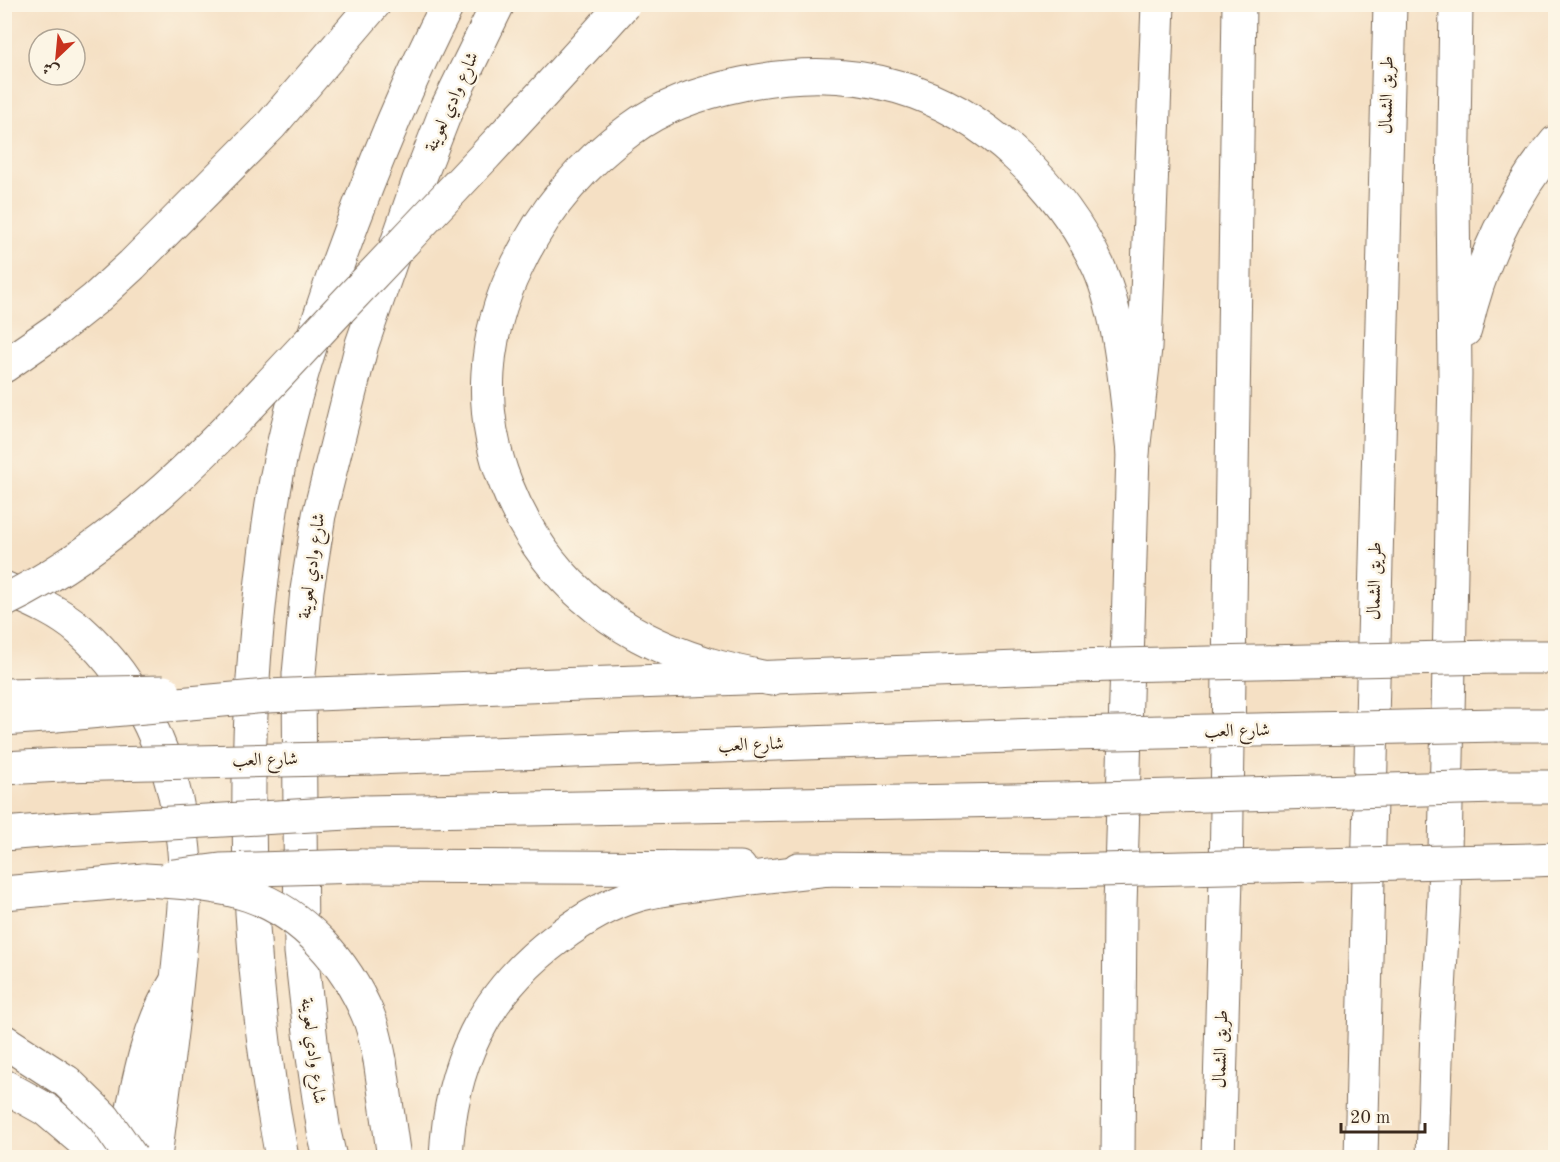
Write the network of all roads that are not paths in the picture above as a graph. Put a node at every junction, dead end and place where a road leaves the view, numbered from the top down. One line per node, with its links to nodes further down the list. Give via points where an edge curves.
1 (374, 4): 10 (main road, via 271,125 132,265 64,324)
2 (448, 4): 37 (main road, via 378,155 319,320 288,426 264,563 248,793 254,957)
3 (498, 4): 38 (main road, شارع وادي لعوينة, via 447,108 362,344 319,515 307,590 299,674 301,952)
4 (624, 4): 14 (main road, bridge, via 198,457 86,552)
5 (1158, 4): 12 (main road, via 1145,348)
6 (1239, 4): 43 (main road, طريق الشمال)
7 (1390, 4): 44 (main road, طريق الشمال)
8 (1456, 4): 11 (main road)
9 (1556, 142): 11 (main road, via 1537,165 1492,247 1473,295)
10 (4, 366)
11 (1455, 375): 29 (main road, via 1444,898)
12 (1132, 452): 16 (main road, via 1120,350 1100,270 1050,191 1016,154 982,129 941,105 898,87 845,77 806,75 718,89 675,104 633,126 572,181 529,241 495,323 487,374 488,422 518,514 550,561 589,603 658,646 705,664); 31 (main road)
13 (4, 588): 28 (main road, via 40,604 80,630 116,669 141,706 156,739 174,787 184,843)
14 (4, 601)
15 (1556, 657): 16 (main road, bridge, via 1071,666)
16 (771, 679): 18 (main road, bridge)
17 (4, 695): 18 (main road)
18 (56, 704): 19 (main road)
19 (4, 719)
20 (1556, 725): 21 (main road, شارع العب, bridge, via 1069,734)
21 (4, 768)
22 (1556, 786): 23 (main road, bridge, via 365,812)
23 (4, 834)
24 (1544, 860): 25 (main road, bridge, via 1057,871)
25 (828, 869): 26 (main road, bridge, via 361,866 220,870); 40 (main road, via 638,895 601,910 535,955 493,1001 475,1033 457,1083)
26 (144, 880): 27 (main road); 39 (main road, bridge, via 190,883 249,895 285,912 319,940 351,981 369,1017 380,1060)
27 (4, 893)
28 (178, 980): 34 (main road, via 161,1007 147,1050); 36 (main road)
29 (1437, 1028): 45 (main road); 46 (main road)
30 (4, 1041): 35 (main road, bridge, via 67,1082 104,1118)
31 (1120, 1041): 41 (main road); 42 (main road)
32 (4, 1086): 33 (main road, via 45,1109)
33 (103, 1158)
34 (123, 1158)
35 (132, 1158)
36 (155, 1158)
37 (282, 1158)
38 (330, 1158)
39 (394, 1158)
40 (446, 1158)
41 (1101, 1158)
42 (1118, 1158)
43 (1218, 1158)
44 (1361, 1158)
45 (1433, 1158)
46 (1458, 1158)

